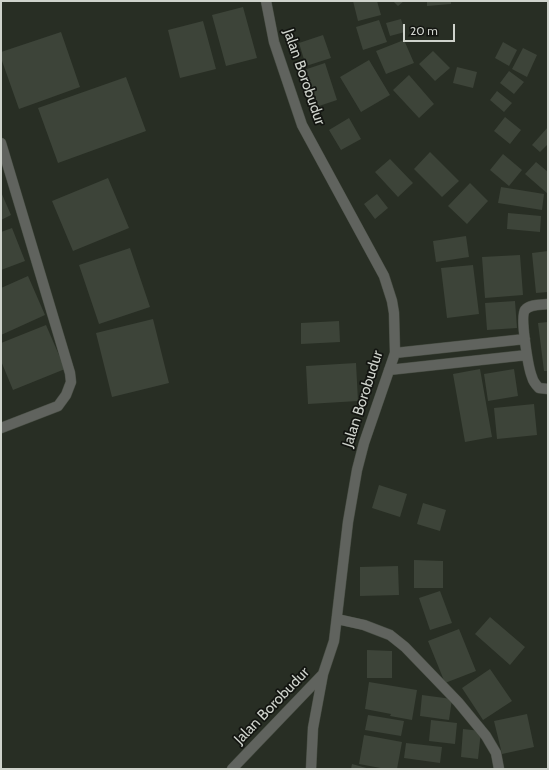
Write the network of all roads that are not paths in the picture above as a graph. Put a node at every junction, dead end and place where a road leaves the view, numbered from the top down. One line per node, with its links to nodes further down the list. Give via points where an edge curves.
1 (266, 1): 5 (street, Jalan Borobudur, via 274,42 302,125 384,276 394,313)
2 (1, 143): 9 (street, via 71,382 58,406)
3 (548, 304): 4 (street, via 530,306 522,314)
4 (524, 339): 5 (street); 6 (street)
5 (395, 353): 7 (street, Jalan Borobudur)
6 (527, 355): 7 (street); 8 (street, via 536,385)
7 (389, 370): 10 (street, Jalan Borobudur, via 357,470 348,522)
8 (548, 389)
9 (1, 428)
10 (337, 620): 11 (street, Jalan Borobudur, via 334,640); 14 (street, via 364,625 390,635 405,647 458,702 486,736 496,753)
11 (323, 674): 12 (street, Jalan Borobudur); 13 (street, via 313,728)
12 (232, 769)
13 (311, 769)
14 (499, 769)

